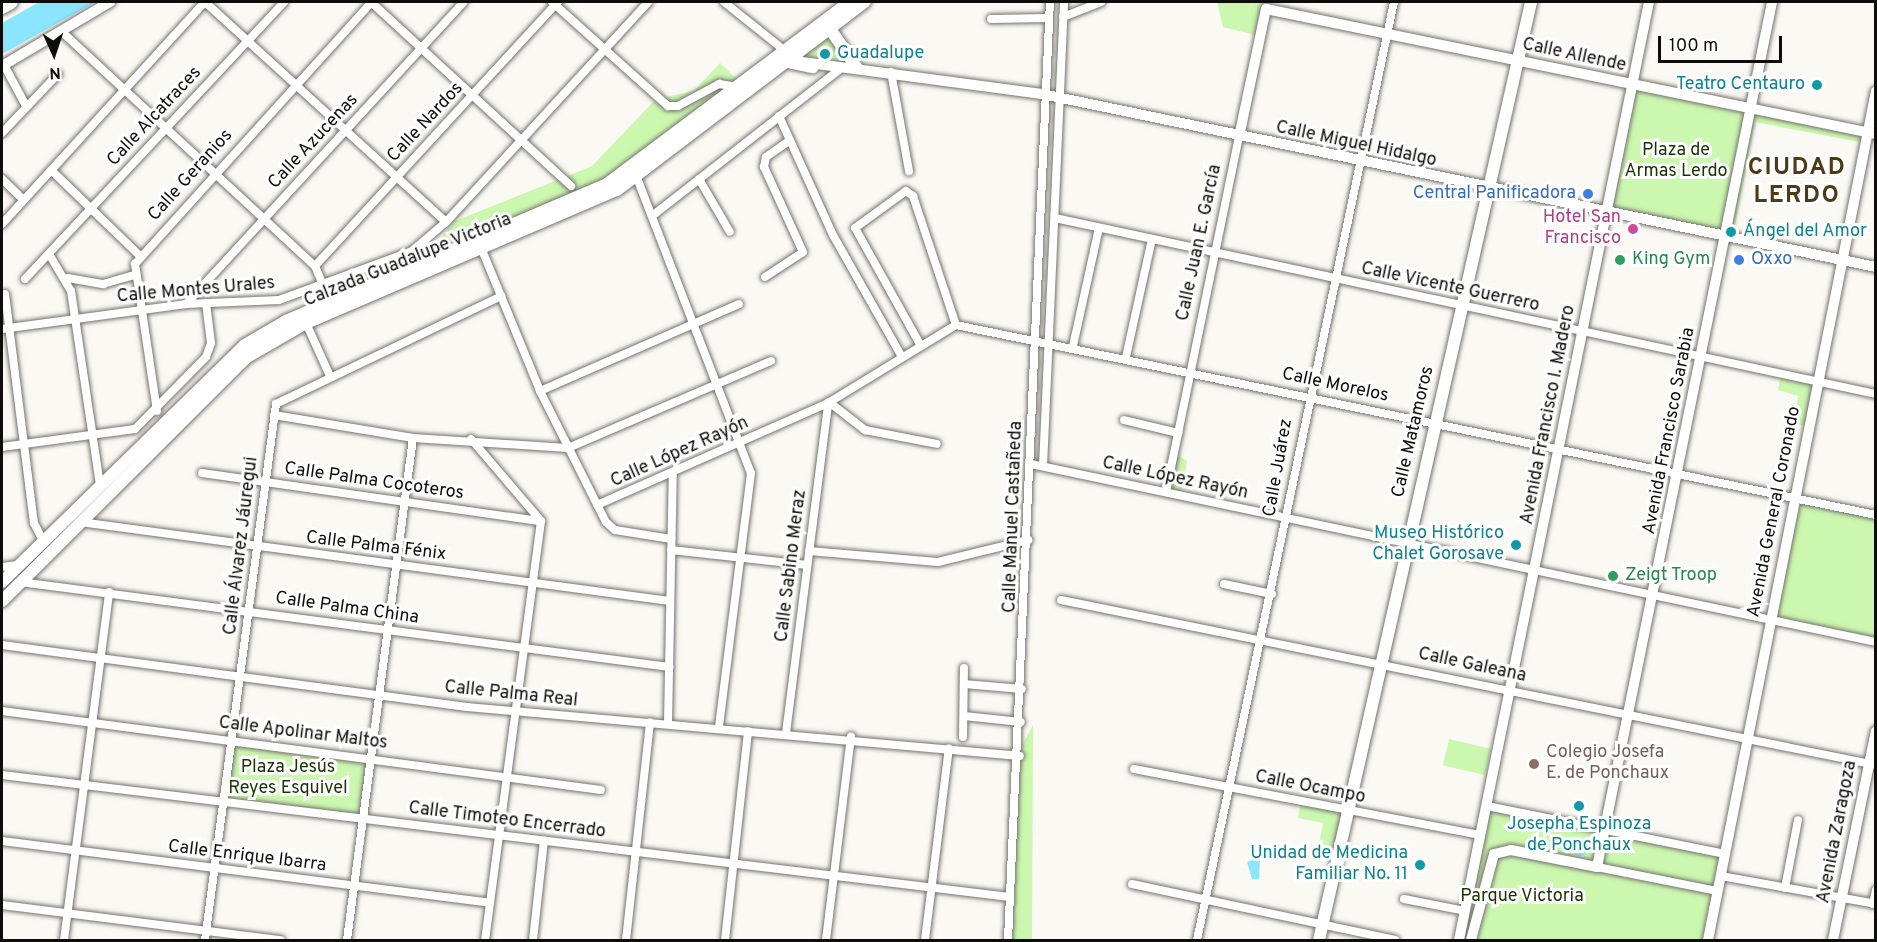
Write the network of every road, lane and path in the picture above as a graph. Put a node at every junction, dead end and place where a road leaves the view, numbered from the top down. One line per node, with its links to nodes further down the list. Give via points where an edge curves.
1 (11, 2): 21 (highway)
2 (110, 2): 26 (main road)
3 (205, 2): 28 (street); 41 (street)
4 (284, 2): 28 (street, Calle Alcatraces)
5 (372, 2): 29 (street); 38 (street, Calle Geranios)
6 (464, 2): 29 (street, Calle Azucenas)
7 (648, 2): 30 (street, Calle Montes Urales)
8 (724, 2): 19 (street)
9 (849, 2): 31 (main road, Calzada Guadalupe Victoria)
10 (865, 2): 25 (main road, Calzada Guadalupe Victoria)
11 (1050, 2): 23 (street, Calle Manuel Castañeda)
12 (1064, 2): 22 (street, Calle Manuel Castañeda)
13 (1101, 2): 22 (street)
14 (1394, 2): 27 (street, Calle Juárez)
15 (1531, 2): 32 (main road, Calle Matamoros)
16 (1649, 2): 39 (main road, Avenida Francisco I. Madero)
17 (1772, 2): 47 (main road, Avenida Francisco Sarabia)
18 (555, 3): 30 (street); 44 (street, Calle Nardos)
19 (734, 5): 31 (street)
20 (1266, 5): 27 (main road, Calle Allende); 53 (main road, Calle Juan E. García)
21 (2, 7)
22 (1063, 17): 45 (street, Calle Manuel Castañeda)
23 (1048, 18): 24 (street); 43 (street, Calle Manuel Castañeda)
24 (991, 19)
25 (830, 29): 31 (main road, Calzada Guadalupe Victoria); 35 (main road)
26 (61, 31): 33 (main road); 41 (street)
27 (1387, 34): 32 (main road, Calle Allende); 56 (street, Calle Juárez)
28 (248, 40): 38 (street); 49 (street, Calle Alcatraces)
29 (421, 48): 44 (street); 50 (street, Calle Azucenas)
30 (604, 49): 40 (street, via 660,101 678,106 718,84); 54 (street, Calle Montes Urales)
31 (785, 57): 34 (main road, Calle Miguel Hidalgo); 40 (main road, Calzada Guadalupe Victoria); 61 (main road, Calzada Guadalupe Victoria)
32 (1517, 61): 39 (main road, Calle Allende); 65 (main road, Calle Matamoros)
33 (3, 65): 46 (street)
34 (843, 67): 35 (main road, Calle Miguel Hidalgo); 48 (street)
35 (857, 68): 36 (main road, Calle Miguel Hidalgo)
36 (891, 72): 43 (main road, Calle Miguel Hidalgo); 59 (street)
37 (58, 74): 46 (street)
38 (295, 84): 50 (street); 58 (street, Calle Geranios)
39 (1632, 84): 47 (main road, Calle Allende); 68 (main road, Avenida Francisco I. Madero)
40 (737, 87): 140 (main road, Calzada Guadalupe Victoria, via 590,193 264,332 215,370)
41 (124, 90): 49 (street); 57 (street)
42 (1875, 91): 52 (main road, Avenida General Coronado)
43 (1041, 94): 45 (main road, Calle Miguel Hidalgo); 104 (street, Calle Manuel Castañeda)
44 (472, 95): 54 (street); 60 (street, Calle Nardos)
45 (1057, 97): 53 (main road, Calle Miguel Hidalgo); 71 (street, Calle Manuel Castañeda)
46 (25, 104): 51 (street)
47 (1749, 108): 52 (main road, Calle Allende); 77 (main road, Avenida Francisco Sarabia)
48 (779, 116): 55 (street); 63 (street)
49 (166, 128): 58 (street); 67 (street, Calle Alcatraces)
50 (345, 130): 60 (street); 70 (street, Calle Azucenas)
51 (2, 133)
52 (1871, 133): 82 (main road, Avenida General Coronado)
53 (1239, 137): 56 (main road, Calle Miguel Hidalgo); 79 (street, Calle Juan E. García)
54 (520, 139): 64 (street); 72 (street, Calle Montes Urales)
55 (790, 140): 86 (street, via 766,157 764,167 803,252); 108 (street, via 833,235)
56 (1359, 162): 65 (main road, Calle Miguel Hidalgo); 88 (street, Calle Juárez)
57 (51, 170): 66 (street); 67 (street)
58 (214, 171): 70 (street); 81 (street, Calle Geranios)
59 (909, 171)
60 (397, 177): 72 (street); 83 (street, Calle Nardos)
61 (637, 178): 69 (street); 78 (main road, Calzada Guadalupe Victoria)
62 (2, 179): 66 (street)
63 (699, 179): 69 (street); 75 (street)
64 (572, 186)
65 (1487, 189): 68 (main road, Calle Miguel Hidalgo); 96 (main road, Calle Matamoros)
66 (24, 200): 73 (street)
67 (91, 208): 80 (street, Calle Alcatraces); 81 (street)
68 (1606, 214): 77 (main road, Calle Miguel Hidalgo); 103 (main road, Avenida Francisco I. Madero)
69 (652, 216): 100 (street)
70 (265, 218): 83 (street); 94 (street, Calle Azucenas)
71 (1055, 218): 74 (street, Calle Vicente Guerrero); 105 (street, Calle Manuel Castañeda)
72 (446, 222): 90 (street, Calle Montes Urales, via 412,251)
73 (2, 224)
74 (1099, 228): 76 (street, Calle Vicente Guerrero); 107 (street)
75 (730, 232)
76 (1152, 239): 79 (street, Calle Vicente Guerrero); 109 (street)
77 (1724, 239): 82 (main road, Calle Miguel Hidalgo); 110 (main road, Avenida Francisco Sarabia)
78 (482, 250): 92 (street); 99 (main road, Calzada Guadalupe Victoria)
79 (1215, 253): 88 (street, Calle Vicente Guerrero); 112 (street, Calle Juan E. García)
80 (49, 254): 87 (street); 89 (street, Calle Alcatraces)
81 (140, 256): 85 (street, Calle Geranios)
82 (1842, 260): 84 (main road, Calle Miguel Hidalgo); 114 (main road, Avenida General Coronado)
83 (315, 266): 90 (street)
84 (1875, 267)
85 (134, 275): 87 (street, via 103,284); 97 (street, Calle Geranios)
86 (765, 277)
87 (68, 278): 98 (street)
88 (1333, 278): 96 (street, Calle Vicente Guerrero); 118 (street, Calle Juárez)
89 (24, 279)
90 (323, 285): 93 (street, Calle Montes Urales, via 279,300)
91 (5, 294): 102 (street)
92 (501, 296): 113 (street); 116 (street)
93 (206, 303): 94 (street, Calle Montes Urales); 120 (street, via 211,342 206,357)
94 (186, 304): 97 (street, Calle Montes Urales)
95 (739, 304): 100 (street)
96 (1461, 305): 103 (street, Calle Vicente Guerrero); 123 (main road, Calle Matamoros)
97 (141, 310): 98 (street, Calle Montes Urales); 120 (street, Calle Geranios)
98 (75, 319): 102 (street, Calle Montes Urales); 125 (street)
99 (306, 323): 113 (street); 148 (main road, Calzada Guadalupe Victoria, via 228,373)
100 (694, 323): 115 (street); 116 (street)
101 (956, 325): 104 (street); 106 (street, Calle López Rayón); 106 (street, via 913,196 906,191 858,223 855,231)
102 (6, 328): 129 (street)
103 (1582, 331): 110 (street, Calle Vicente Guerrero); 133 (main road, Avenida Francisco I. Madero)
104 (1035, 338): 105 (street, Calle Morelos); 134 (street, Calle Manuel Castañeda)
105 (1049, 341): 107 (street, Calle Morelos); 135 (street, Calle Manuel Castañeda)
106 (921, 346): 108 (street, Calle López Rayón)
107 (1073, 346): 109 (street, Calle Morelos)
108 (902, 357): 119 (street, Calle López Rayón)
109 (1126, 357): 112 (street, Calle Morelos)
110 (1702, 357): 114 (street, Calle Vicente Guerrero); 138 (main road, Avenida Francisco Sarabia)
111 (771, 361): 115 (street)
112 (1191, 371): 118 (street, Calle Morelos); 124 (street, Calle Juan E. García)
113 (330, 376): 121 (street, via 280,399)
114 (1818, 381): 117 (street, Calle Vicente Guerrero); 142 (main road, Avenida General Coronado)
115 (718, 384): 128 (street); 132 (street)
116 (540, 392): 132 (street)
117 (1875, 394)
118 (1307, 395): 123 (street, Calle Morelos); 146 (street, Calle Juárez)
119 (828, 403): 128 (street, Calle López Rayón); 130 (street, via 866,430); 155 (street, Calle Sabino Meraz)
120 (157, 411): 125 (street, via 135,429)
121 (274, 415): 126 (street); 139 (street, Calle Álvarez Jáuregui)
122 (1124, 420): 124 (street)
123 (1434, 422): 133 (street, Calle Morelos); 152 (main road, Calle Matamoros)
124 (1178, 433): 141 (street, Calle Juan E. García)
125 (91, 435): 129 (street); 140 (street)
126 (413, 438): 127 (street); 143 (street)
127 (471, 439): 132 (street); 147 (street)
128 (742, 443): 137 (street, Calle López Rayón); 156 (street, via 751,474)
129 (24, 444): 131 (street); 151 (street, via 34,523)
130 (937, 444)
131 (2, 447)
132 (568, 448): 144 (street)
133 (1559, 448): 138 (street, Calle Morelos); 161 (main road, Avenida Francisco I. Madero)
134 (1031, 464): 135 (street, Calle López Rayón); 150 (street, Calle Manuel Castañeda)
135 (1043, 466): 141 (street, Calle López Rayón)
136 (202, 473): 139 (street, Calle Palma Cocoteros)
137 (673, 473): 144 (street, Calle López Rayón); 149 (street)
138 (1678, 474): 142 (street, Calle Morelos); 168 (main road, Avenida Francisco Sarabia)
139 (265, 482): 143 (street, Calle Palma Cocoteros); 153 (street, Calle Álvarez Jáuregui)
140 (100, 484): 151 (main road, Calzada Guadalupe Victoria)
141 (1166, 492): 146 (street, Calle López Rayón)
142 (1795, 498): 145 (street, Calle Morelos); 173 (main road, Avenida General Coronado)
143 (405, 502): 147 (street, Calle Palma Cocoteros); 158 (street)
144 (597, 506): 149 (street, via 615,530)
145 (1875, 515)
146 (1286, 518): 152 (street, Calle López Rayón); 167 (street, Calle Juárez)
147 (541, 521): 164 (street)
148 (79, 522): 153 (street, Calle Palma Fénix); 163 (main road, Calzada Guadalupe Victoria)
149 (671, 539): 154 (street)
150 (1028, 540): 155 (street, via 938,562); 185 (street, Calle Manuel Castañeda)
151 (43, 541): 157 (main road, Calzada Guadalupe Victoria)
152 (1407, 543): 161 (street, Calle López Rayón); 180 (main road, Calle Matamoros)
153 (255, 546): 158 (street, Calle Palma Fénix); 172 (street, Calle Álvarez Jáuregui)
154 (671, 549): 156 (street); 171 (street)
155 (809, 551): 159 (street, Calle Sabino Meraz)
156 (741, 558): 159 (street); 196 (street)
157 (19, 564): 160 (street); 162 (main road, Calzada Guadalupe Victoria)
158 (396, 564): 164 (street, Calle Palma Fénix); 174 (street)
159 (807, 565): 199 (street, Calle Sabino Meraz)
160 (2, 567)
161 (1534, 570): 168 (street, Calle López Rayón); 186 (main road, Avenida Francisco I. Madero)
162 (2, 582)
163 (20, 582): 166 (street, Calle Palma China); 170 (main road, Calzada Guadalupe Victoria)
164 (532, 582): 171 (street, Calle Palma Fénix); 178 (street)
165 (1224, 584): 167 (street)
166 (109, 592): 172 (street, Calle Palma China); 179 (street)
167 (1272, 594): 175 (street, Calle Juárez)
168 (1653, 595): 173 (street, Calle López Rayón); 190 (main road, Avenida Francisco Sarabia)
169 (1061, 600): 175 (street, Calle Galeana)
170 (2, 601)
171 (670, 601): 181 (street)
172 (247, 611): 174 (street, Calle Palma China); 183 (street, Calle Álvarez Jáuregui)
173 (1771, 620): 176 (street, Calle López Rayón); 202 (main road, Avenida General Coronado)
174 (388, 629): 178 (street, Calle Palma China); 187 (street)
175 (1264, 638): 180 (street, Calle Galeana); 212 (street, Calle Juárez)
176 (1875, 642)
177 (2, 645): 179 (street, Calle Palma Real)
178 (524, 648): 181 (street, Calle Palma China); 189 (street)
179 (100, 658): 183 (street, Calle Palma Real); 192 (street)
180 (1381, 663): 186 (street, Calle Galeana); 216 (main road, Calle Matamoros)
181 (669, 667): 195 (street)
182 (964, 668): 184 (street)
183 (241, 677): 187 (street, Calle Palma Real); 203 (street, Calle Álvarez Jáuregui)
184 (964, 684): 185 (street); 191 (street)
185 (1022, 689): 194 (street, Calle Manuel Castañeda)
186 (1510, 689): 190 (street, Calle Galeana); 215 (main road, Avenida Francisco I. Madero)
187 (379, 695): 189 (street, Calle Palma Real); 206 (street)
188 (2, 711): 192 (street, Calle Apolinar Maltos)
189 (515, 711): 193 (street, Calle Palma Real); 210 (street)
190 (1629, 714): 202 (street, Calle Galeana); 219 (main road, Avenida Francisco Sarabia)
191 (964, 716): 194 (street); 201 (street)
192 (92, 722): 203 (street, Calle Apolinar Maltos); 211 (street)
193 (650, 722): 195 (street, Calle Palma Real); 225 (street)
194 (1021, 722): 205 (street, Calle Manuel Castañeda)
195 (668, 723): 196 (street, Calle Palma Real)
196 (719, 728): 198 (street, Calle Palma Real)
197 (1875, 730): 207 (main road, Avenida Zaragoza)
198 (748, 731): 199 (street, Calle Palma Real); 227 (street)
199 (786, 733): 200 (street, Calle Palma Real)
200 (851, 737): 204 (street, Calle Palma Real); 230 (street)
201 (963, 737)
202 (1749, 738): 207 (street, Calle Galeana); 226 (main road, Avenida General Coronado)
203 (232, 740): 206 (street, Calle Apolinar Maltos); 214 (street, Calle Álvarez Jáuregui)
204 (949, 748): 205 (street, Calle Palma Real); 234 (street)
205 (1020, 756): 238 (street, Calle Manuel Castañeda)
206 (370, 758): 210 (street, Calle Apolinar Maltos); 217 (street)
207 (1872, 764): 239 (main road, Avenida Zaragoza)
208 (1134, 770): 212 (street, Calle Ocampo)
209 (2, 775): 211 (street, Calle Timoteo Encerrado)
210 (506, 777): 213 (street, Calle Apolinar Maltos); 220 (street)
211 (84, 785): 214 (street, Calle Timoteo Encerrado); 224 (street)
212 (1231, 788): 216 (street, Calle Ocampo); 241 (street, Calle Juárez)
213 (601, 790)
214 (224, 802): 217 (street, Calle Timoteo Encerrado); 229 (street, Calle Álvarez Jáuregui)
215 (1486, 806): 219 (street); 221 (main road, Avenida Francisco I. Madero)
216 (1348, 810): 221 (street, Calle Ocampo); 247 (main road, Calle Matamoros)
217 (362, 819): 220 (street, Calle Timoteo Encerrado); 233 (street)
218 (1798, 820): 235 (street)
219 (1605, 830): 226 (street); 228 (main road, Avenida Francisco Sarabia)
220 (499, 835): 223 (street, Calle Timoteo Encerrado); 242 (street)
221 (1481, 835): 245 (main road, Avenida Francisco I. Madero)
222 (2, 841): 224 (street, Calle Enrique Ibarra)
223 (544, 841): 225 (street, Calle Timoteo Encerrado); 254 (street)
224 (76, 850): 229 (street, Calle Enrique Ibarra); 246 (street)
225 (636, 852): 227 (street, Calle Timoteo Encerrado); 255 (street)
226 (1725, 854): 231 (main road, Avenida General Coronado)
227 (733, 863): 230 (street, Calle Timoteo Encerrado); 256 (street)
228 (1597, 867): 237 (street); 264 (main road, via 1510,850 1494,854)
229 (215, 868): 233 (street, Calle Enrique Ibarra); 248 (street, Calle Álvarez Jáuregui)
230 (834, 875): 234 (street, Calle Timoteo Encerrado); 257 (street)
231 (1721, 876): 235 (street); 237 (main road, Avenida General Coronado)
232 (1132, 884): 241 (street)
233 (354, 886): 242 (street, Calle Enrique Ibarra); 252 (street)
234 (932, 887): 238 (street, Calle Timoteo Encerrado); 258 (street)
235 (1785, 888): 239 (street)
236 (1875, 890): 243 (street)
237 (1717, 891): 265 (main road, Avenida General Coronado)
238 (1010, 897): 259 (street, Calle Manuel Castañeda)
239 (1842, 898): 243 (street); 266 (main road, Avenida Zaragoza)
240 (1404, 899): 245 (street)
241 (1206, 901): 247 (street); 260 (street, Calle Juárez)
242 (490, 903): 253 (street)
243 (1874, 904)
244 (2, 905): 246 (street)
245 (1466, 911): 263 (main road, Avenida Francisco I. Madero)
246 (68, 913): 248 (street); 249 (street)
247 (1322, 925): 261 (main road, Calle Matamoros); 262 (street)
248 (206, 931): 250 (street, Calle Álvarez Jáuregui); 251 (street)
249 (64, 940)
250 (205, 940)
251 (280, 940)
252 (347, 940)
253 (484, 940)
254 (532, 940)
255 (626, 940)
256 (725, 940)
257 (826, 940)
258 (925, 940)
259 (1008, 940)
260 (1197, 940)
261 (1319, 940)
262 (1395, 940)
263 (1460, 940)
264 (1471, 940)
265 (1708, 940)
266 (1833, 940)

